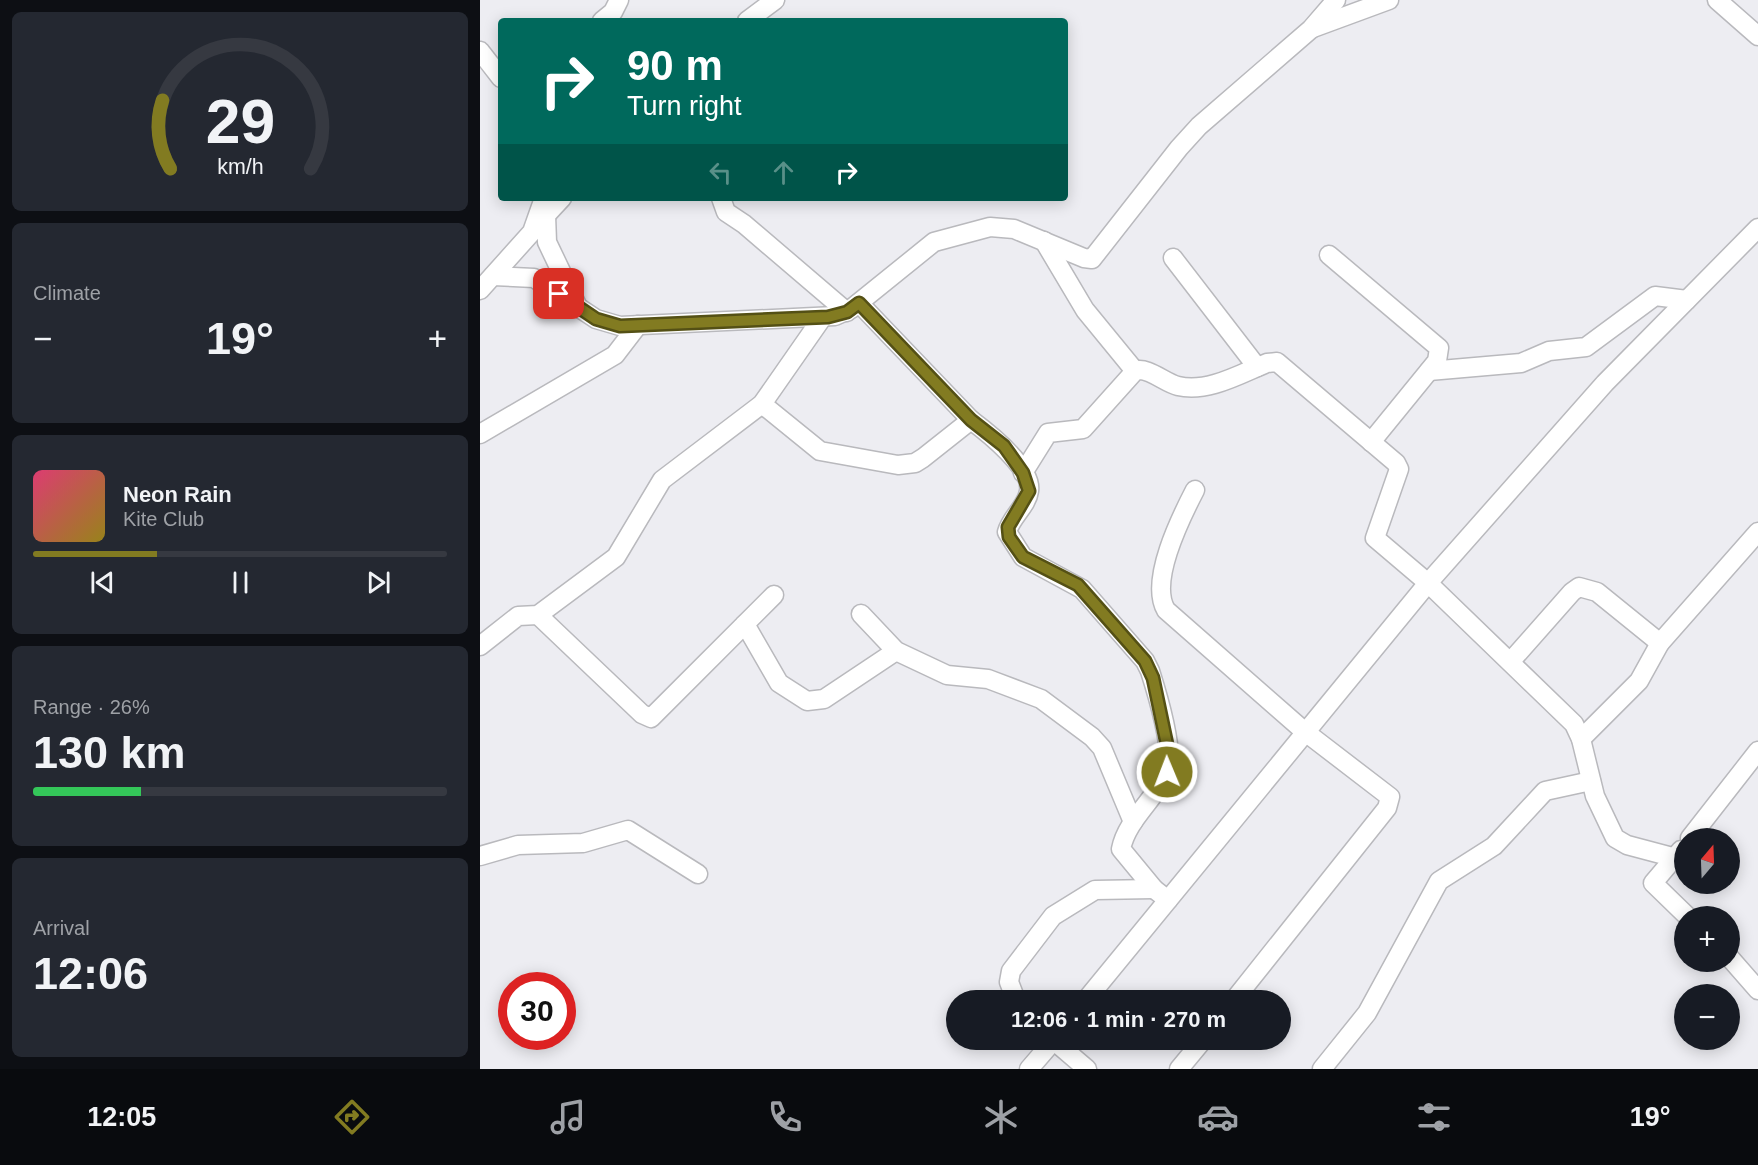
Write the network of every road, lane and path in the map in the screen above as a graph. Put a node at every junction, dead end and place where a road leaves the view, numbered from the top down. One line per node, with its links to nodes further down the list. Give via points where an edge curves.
1 (619, 0): 6 (street)
2 (775, 0): 7 (street)
3 (1336, 0): 8 (street)
4 (1389, 0): 8 (street)
5 (1717, 0): 9 (street)
6 (606, 18)
7 (751, 18)
8 (1311, 29): 16 (street, via 1199,126 1092,259)
9 (1758, 36)
10 (480, 51): 11 (street)
11 (498, 74)
12 (557, 201): 14 (street)
13 (722, 201): 23 (street, via 726,212)
14 (542, 210): 19 (street, via 532,232); 22 (street, via 545,238)
15 (1758, 228): 21 (street)
16 (1044, 241): 23 (street, via 999,226 943,238 927,246); 27 (street, via 1085,310)
17 (1329, 255): 28 (street, via 1435,343 1439,355)
18 (1173, 258): 26 (street)
19 (493, 276): 20 (street); 22 (street, via 534,278)
20 (480, 290)
21 (1687, 300): 28 (street, via 1655,296 1586,347 1549,351 1521,363); 36 (street, via 1605,383)
22 (578, 307): 25 (street, via 603,323)
23 (853, 307): 24 (street); 30 (street)
24 (822, 318): 25 (street); 29 (street)
25 (638, 325): 31 (street, via 615,355)
26 (1257, 367): 27 (street, via 1214,384 1185,387 1139,369); 32 (street, via 1277,362)
27 (1135, 371): 33 (street, via 1083,429 1048,433)
28 (1429, 371): 32 (street)
29 (762, 404): 30 (street, via 820,451 898,465 915,463); 39 (street, via 662,480 616,557)
30 (971, 420): 33 (street, via 1004,446)
31 (480, 434)
32 (1371, 442): 36 (street, via 1400,469 1375,538)
33 (1023, 473): 49 (street, via 1029,491 1007,532 1020,554 1078,585 1150,671 1169,764)
34 (1195, 490): 45 (street, via 1171,539 1163,604)
35 (1758, 532): 41 (street)
36 (1428, 583): 44 (street); 45 (street)
37 (774, 595): 40 (street)
38 (861, 614): 43 (street)
39 (538, 615): 40 (street, via 642,714 651,718); 42 (street, via 518,616)
40 (745, 624): 43 (street, via 779,683 807,701 824,699)
41 (1660, 642): 44 (street, via 1597,592 1580,587); 46 (street, via 1639,681)
42 (480, 646)
43 (896, 651): 49 (street, via 942,674 988,679 1045,701 1100,744)
44 (1511, 661): 46 (street, via 1574,724)
45 (1304, 731): 55 (street); 60 (street, via 1387,792 1390,802)
46 (1581, 739): 48 (street)
47 (1758, 751): 50 (street)
48 (1591, 781): 51 (street, via 1615,838); 68 (street, via 1545,791 1489,851 1439,881 1367,1013)
49 (1133, 822): 55 (street, via 1122,844 1122,853)
50 (1698, 828)
51 (1674, 851)
52 (480, 856): 54 (street, via 518,845 583,843 628,830)
53 (1674, 859): 56 (street, via 1653,883)
54 (698, 874)
55 (1161, 895): 58 (street, via 1095,890 1053,916 1011,971); 59 (street)
56 (1677, 906)
57 (1740, 969): 61 (street)
58 (1012, 990)
59 (1093, 990)
60 (1242, 990)
61 (1758, 990)
62 (1045, 1050): 65 (street)
63 (1065, 1050): 66 (street)
64 (1195, 1050): 67 (street)
65 (1029, 1069)
66 (1087, 1069)
67 (1179, 1069)
68 (1322, 1069)

